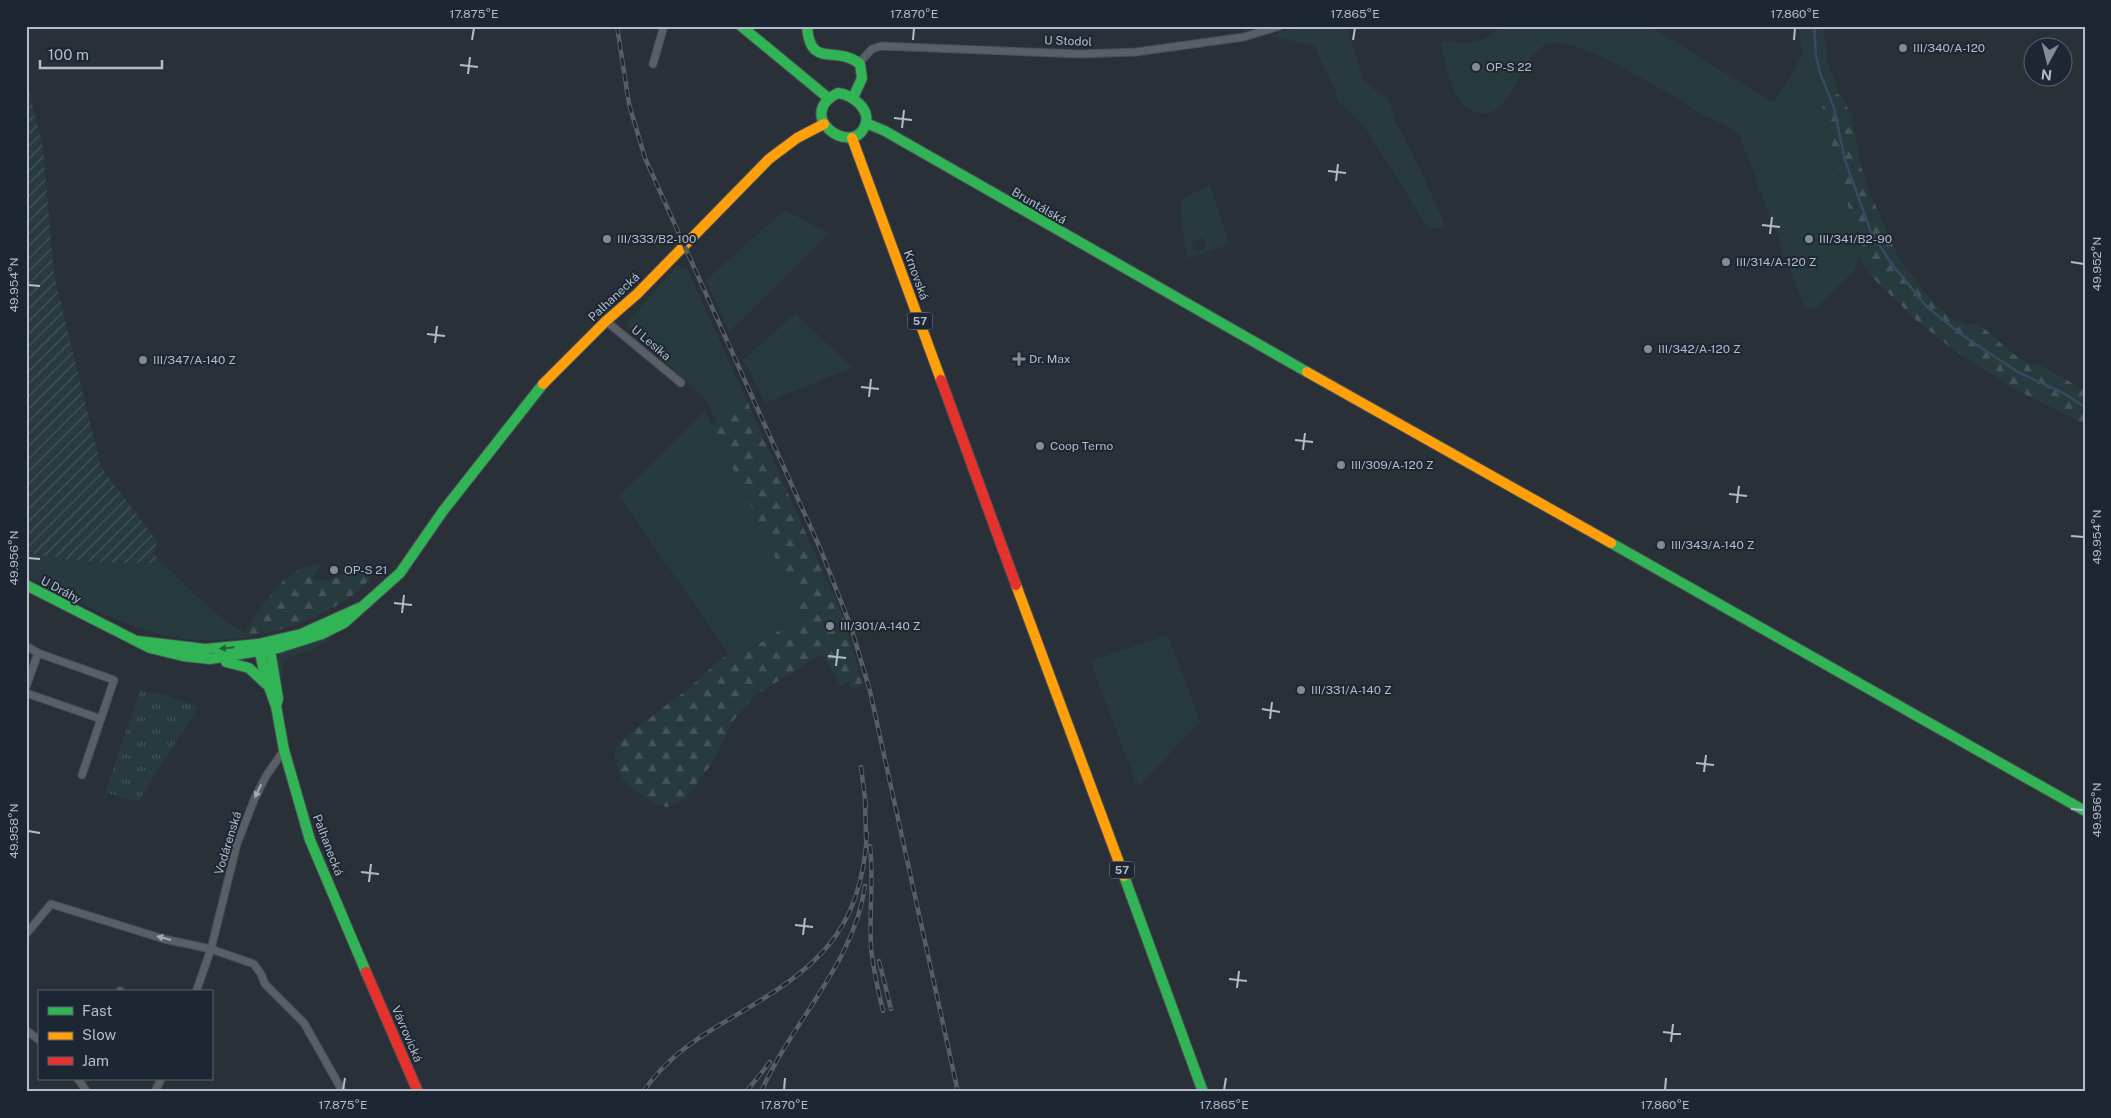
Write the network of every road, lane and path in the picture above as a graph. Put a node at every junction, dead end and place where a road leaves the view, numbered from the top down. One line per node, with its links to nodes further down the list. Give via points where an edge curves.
1 (664, 26): 6 (street)
2 (741, 26): 7 (main road)
3 (807, 26): 5 (main road, via 807,42 811,49 850,57)
4 (1280, 26): 5 (street, U Stodol, via 1244,37 1136,52 1080,54 881,46 872,49)
5 (859, 63): 8 (main road, via 862,78)
6 (654, 64)
7 (827, 97): 8 (main road, via 841,93); 10 (main road, via 821,108)
8 (853, 98): 9 (main road, via 864,109)
9 (866, 123): 11 (main road, via 862,132); 27 (main road, Bruntálská)
10 (824, 124): 11 (main road, via 841,138); 12 (main road, Palhanecká, via 789,144 764,164 671,261)
11 (852, 138): 40 (main road, Krnovská / 57)
12 (606, 321): 13 (street, U Lesíka); 17 (main road, Palhanecká, via 542,384 443,511 400,573 344,623 322,634)
13 (681, 383)
14 (26, 585): 15 (main road, U Dráhy)
15 (136, 641): 17 (main road, one-way to 15, via 205,649); 19 (main road, U Dráhy, via 150,648)
16 (26, 646): 18 (street)
17 (264, 647): 19 (main road); 21 (main road, Palhanecká); 23 (main road, Palhanecká, via 278,698)
18 (38, 653): 20 (street); 24 (street, via 114,680)
19 (210, 659): 21 (main road, via 243,664 257,673)
20 (26, 687)
21 (269, 688): 23 (main road, Palhanecká)
22 (26, 693): 24 (street)
23 (276, 706): 25 (main road, Palhanecká)
24 (101, 719): 26 (street)
25 (284, 750): 29 (street, Vodárenská, one-way to 29, via 262,784 237,844); 30 (main road, Palhanecká, via 310,840)
26 (82, 775)
27 (2085, 811)
28 (26, 934): 29 (street, one-way to 28, via 164,939 51,904)
29 (211, 949): 31 (street, Vodárenská); 38 (street, via 254,964 269,990 304,1023)
30 (374, 987): 39 (main road, Vávrovická)
31 (197, 990)
32 (26, 1030): 33 (street)
33 (38, 1039)
34 (79, 1080): 36 (street)
35 (161, 1080): 37 (street)
36 (87, 1092)
37 (155, 1092)
38 (343, 1092)
39 (418, 1092)
40 (1203, 1092)

